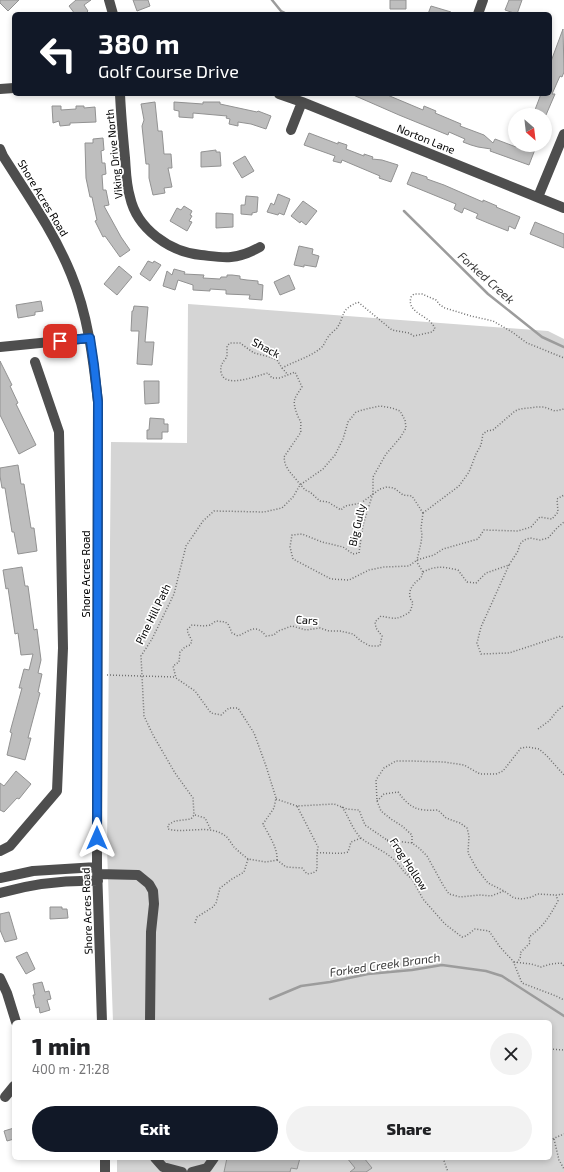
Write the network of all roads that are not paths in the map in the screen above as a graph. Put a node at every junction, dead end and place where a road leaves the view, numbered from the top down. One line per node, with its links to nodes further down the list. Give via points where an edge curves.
1 (109, 0): 3 (street)
2 (483, 0): 4 (street)
3 (112, 12)
4 (479, 12)
5 (12, 88): 6 (street)
6 (0, 89)
7 (120, 96): 15 (street, Viking Drive North, via 130,197 134,210 143,224 166,244 195,254 231,257 249,253)
8 (285, 96): 9 (street, Norton Lane)
9 (302, 102): 10 (street); 13 (street, Norton Lane)
10 (291, 130)
11 (564, 134): 13 (street)
12 (0, 149): 16 (street, Shore Acres Road, via 61,252 80,300)
13 (538, 198): 14 (street, Norton Lane)
14 (564, 208)
15 (260, 247)
16 (90, 338): 17 (street); 20 (street, Shore Acres Road, via 98,402)
17 (0, 347)
18 (35, 362): 19 (street, via 59,432 63,648 57,791 10,846)
19 (0, 851)
20 (98, 874): 21 (street, via 32,871); 22 (street); 25 (street, Shore Acres Road); 26 (street, via 138,875 153,891)
21 (0, 878)
22 (0, 892)
23 (0, 978): 24 (street)
24 (15, 1020)
25 (102, 1020)
26 (150, 1020)
27 (12, 1088): 28 (street)
28 (5, 1097)
29 (105, 1160): 32 (street)
30 (157, 1160): 33 (street, via 163,1167)
31 (213, 1160): 34 (street, via 207,1168)
32 (105, 1172)
33 (182, 1172)
34 (192, 1172)

